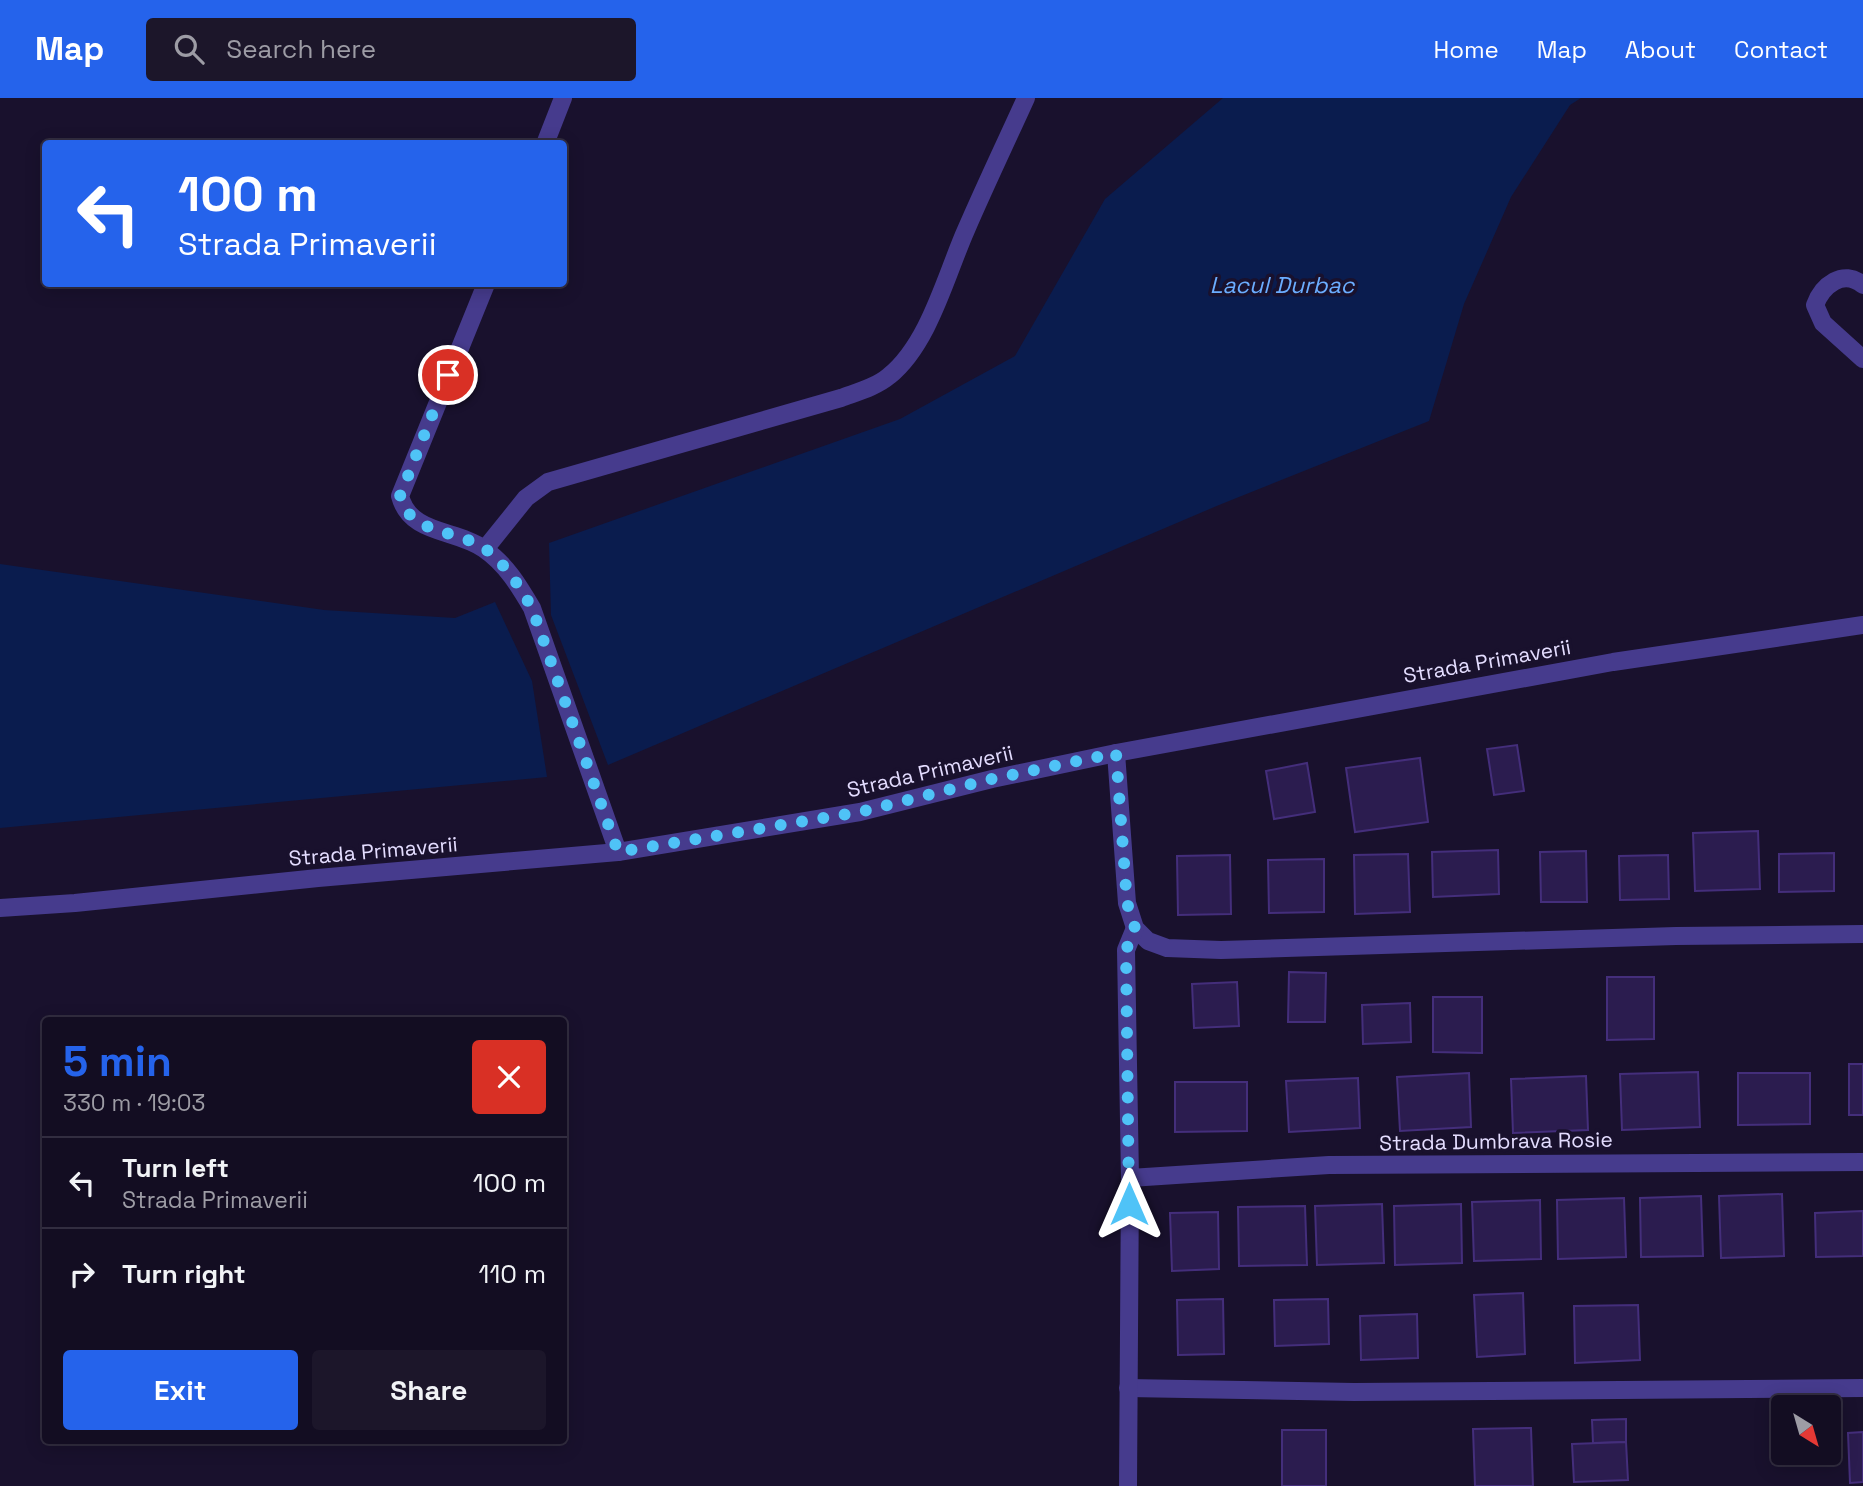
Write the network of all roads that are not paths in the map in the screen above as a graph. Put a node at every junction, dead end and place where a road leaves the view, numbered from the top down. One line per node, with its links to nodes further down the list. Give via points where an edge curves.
1 (564, 98): 3 (street)
2 (1026, 98): 7 (street, via 931,316 912,351 889,376 841,398 548,482 520,504)
3 (547, 140)
4 (1863, 285): 6 (street, via 1843,278 1829,282 1815,305 1823,323)
5 (485, 287): 7 (street, via 400,496 411,517)
6 (1863, 359)
7 (485, 549): 10 (street, via 512,575 532,608)
8 (1863, 625): 9 (street, Strada Primaverii, via 1613,662)
9 (1116, 753): 10 (street, Strada Primaverii, via 860,812); 12 (street, via 1127,903)
10 (618, 852): 11 (street, Strada Primaverii)
11 (0, 908)
12 (1135, 928): 13 (street, via 1148,941 1167,948 1221,950); 15 (street, via 1126,950)
13 (1863, 934)
14 (1863, 1161): 15 (street, Strada Dumbrava Rosie, via 1329,1166)
15 (1130, 1178): 16 (street)
16 (1128, 1388): 17 (street, via 1354,1392); 18 (street)
17 (1863, 1388)
18 (1128, 1486)

